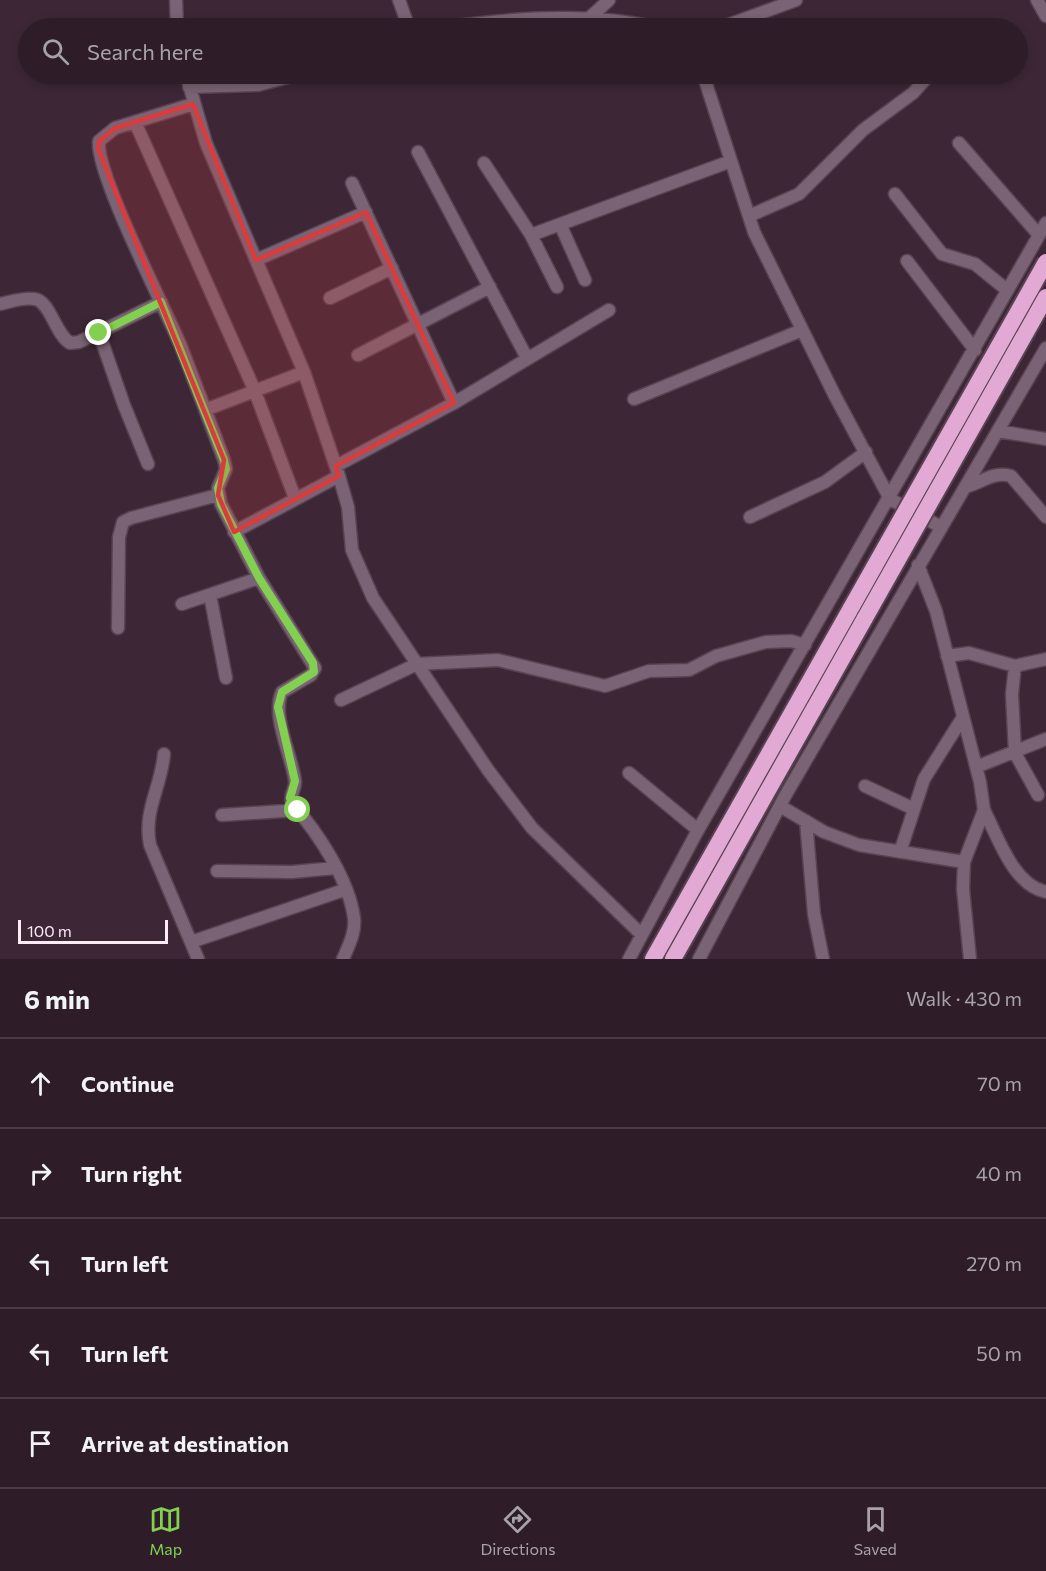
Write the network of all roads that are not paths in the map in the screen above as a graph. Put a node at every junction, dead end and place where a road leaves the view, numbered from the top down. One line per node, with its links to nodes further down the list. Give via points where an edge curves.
1 (176, 0): 7 (street)
2 (399, 0): 8 (street)
3 (609, 0): 9 (street)
4 (796, 0): 10 (street)
5 (1037, 0): 6 (street)
6 (1046, 16)
7 (177, 18)
8 (405, 18)
9 (589, 18)
10 (747, 18)
11 (188, 84): 15 (street)
12 (262, 84): 15 (street)
13 (706, 84): 20 (street)
14 (921, 84): 25 (street, via 863,130 799,194)
15 (189, 87): 16 (street)
16 (193, 104): 17 (street); 30 (street)
17 (135, 122): 40 (street, via 105,134 98,149 108,183); 51 (street)
18 (959, 143): 29 (street)
19 (418, 152): 35 (street)
20 (731, 161): 25 (street); 27 (street)
21 (484, 163): 28 (street)
22 (352, 183): 24 (street)
23 (895, 194): 37 (street, via 942,255 975,264)
24 (366, 212): 30 (street); 33 (street)
25 (749, 216): 44 (street)
26 (1046, 223): 29 (street)
27 (560, 224): 28 (street); 34 (street)
28 (531, 235): 36 (street)
29 (1039, 235): 37 (street)
30 (256, 260): 50 (street)
31 (907, 261): 47 (street)
32 (1046, 262): 106 (highway, bridge)
33 (392, 268): 39 (street); 43 (street)
34 (585, 280)
35 (490, 287): 43 (street); 49 (street)
36 (557, 287)
37 (1007, 290): 47 (street)
38 (1046, 297): 107 (highway, bridge)
39 (330, 298)
40 (161, 302): 45 (street); 54 (street)
41 (0, 303): 45 (street, via 35,298 42,302 57,330 70,343)
42 (609, 310): 49 (street)
43 (418, 325): 48 (street); 53 (street)
44 (802, 330): 52 (street); 57 (street)
45 (99, 333): 58 (street)
46 (1046, 348): 55 (street)
47 (975, 350): 63 (street)
48 (358, 355)
49 (527, 358): 53 (street)
50 (304, 372): 51 (street); 59 (street)
51 (254, 389): 54 (street); 62 (street)
52 (634, 399)
53 (454, 403): 59 (street)
54 (205, 410): 61 (street, via 226,469)
55 (998, 431): 56 (street); 60 (street)
56 (1046, 439)
57 (866, 452): 63 (street); 64 (street, via 825,482)
58 (148, 464)
59 (338, 471): 62 (street); 76 (street, via 359,570)
60 (965, 487): 65 (street, via 987,477 1011,476); 66 (street)
61 (218, 495): 67 (street); 72 (street, via 123,522 118,537)
62 (295, 498): 67 (street)
63 (890, 499): 66 (street); 73 (street)
64 (750, 517)
65 (1046, 518)
66 (941, 527): 68 (street)
67 (234, 532): 69 (street)
68 (918, 565): 74 (street, via 936,611); 88 (street)
69 (259, 578): 70 (street); 90 (street, via 315,668 311,675 282,692 278,707 295,781 290,798)
70 (210, 595): 71 (street); 78 (street)
71 (182, 604)
72 (118, 628)
73 (806, 645): 76 (street, via 766,642 716,656 689,670 649,671 605,686 506,661); 94 (street)
74 (947, 656): 77 (street, via 969,653); 80 (street)
75 (1046, 659): 77 (street)
76 (417, 664): 79 (street); 101 (street, via 532,828)
77 (1015, 666): 82 (street)
78 (226, 678)
79 (341, 700)
80 (963, 717): 84 (street); 89 (street, via 924,779)
81 (1046, 739): 82 (street)
82 (1015, 753): 84 (street); 87 (street)
83 (164, 754): 102 (street, via 162,774 148,810 147,830)
84 (976, 767): 91 (street)
85 (629, 773): 94 (street)
86 (865, 786): 89 (street)
87 (1038, 795)
88 (780, 806): 93 (street); 108 (street)
89 (914, 809): 95 (street)
90 (298, 810): 92 (street); 97 (street, via 324,844)
91 (984, 810): 96 (street); 100 (street, via 1016,870 1034,889)
92 (222, 814)
93 (806, 821): 95 (street, via 859,845); 109 (street)
94 (698, 830): 101 (street)
95 (900, 852): 96 (street)
96 (964, 862): 110 (street)
97 (335, 868): 98 (street); 99 (street)
98 (217, 871)
99 (345, 890): 102 (street); 104 (street, via 354,920)
100 (1046, 892)
101 (641, 934): 105 (street)
102 (191, 942): 103 (street)
103 (198, 959)
104 (343, 959)
105 (629, 959)
106 (653, 959)
107 (674, 959)
108 (699, 959)
109 (822, 959)
110 (970, 959)

